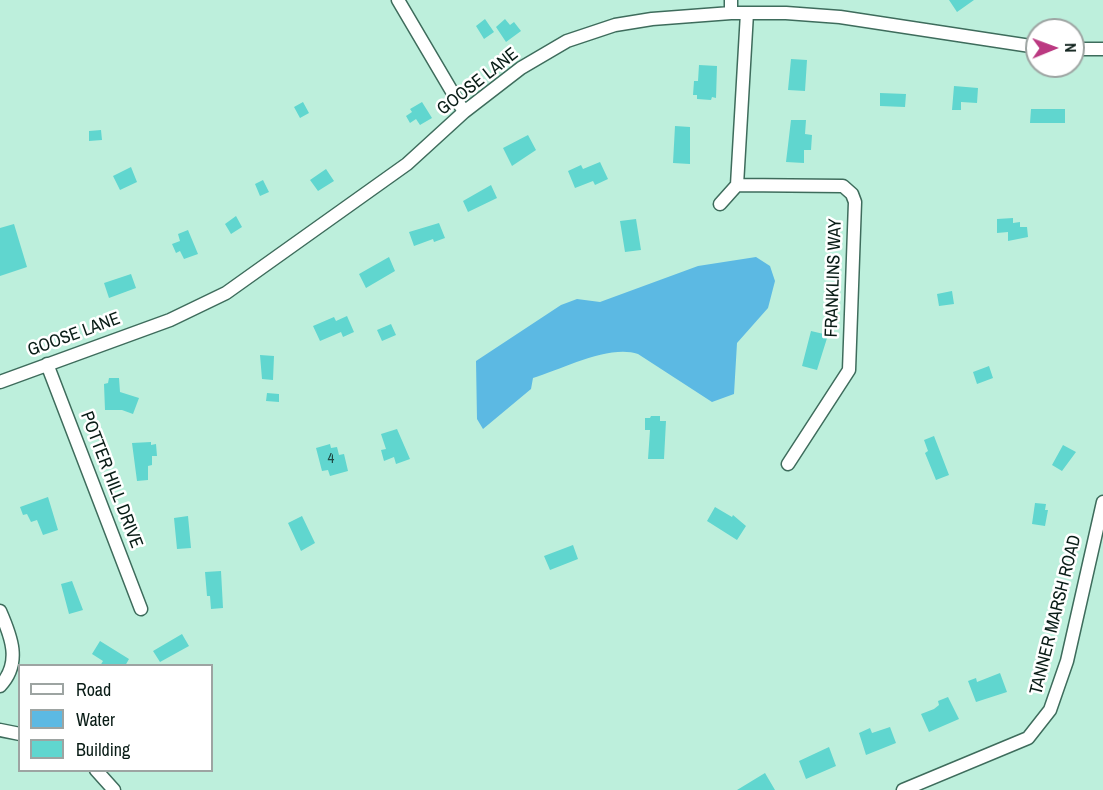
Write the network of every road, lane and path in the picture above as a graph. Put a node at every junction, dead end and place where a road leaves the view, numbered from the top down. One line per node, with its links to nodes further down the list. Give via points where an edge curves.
1 (398, 0): 8 (street)
2 (731, 0): 3 (street)
3 (731, 13): 4 (street, GOOSE LANE); 8 (street, GOOSE LANE, via 615,26 567,41 521,69)
4 (747, 13): 5 (street, GOOSE LANE, via 840,16); 9 (street)
5 (1025, 45)
6 (1085, 49): 7 (street)
7 (1103, 49)
8 (464, 112): 11 (street, GOOSE LANE, via 407,164 226,292 170,320)
9 (737, 185): 10 (street); 13 (street, FRANKLINS WAY, via 843,186 855,202 849,370)
10 (720, 204)
11 (47, 364): 12 (street, GOOSE LANE); 15 (street, POTTER HILL DRIVE)
12 (0, 382)
13 (788, 464)
14 (1103, 502): 22 (street, TANNER MARSH ROAD, via 1067,661 1050,710 1028,738)
15 (141, 609)
16 (0, 611): 17 (street, via 14,652 7,679)
17 (0, 686)
18 (0, 730): 19 (street)
19 (18, 734)
20 (97, 772): 21 (street)
21 (114, 790)
22 (903, 790)

